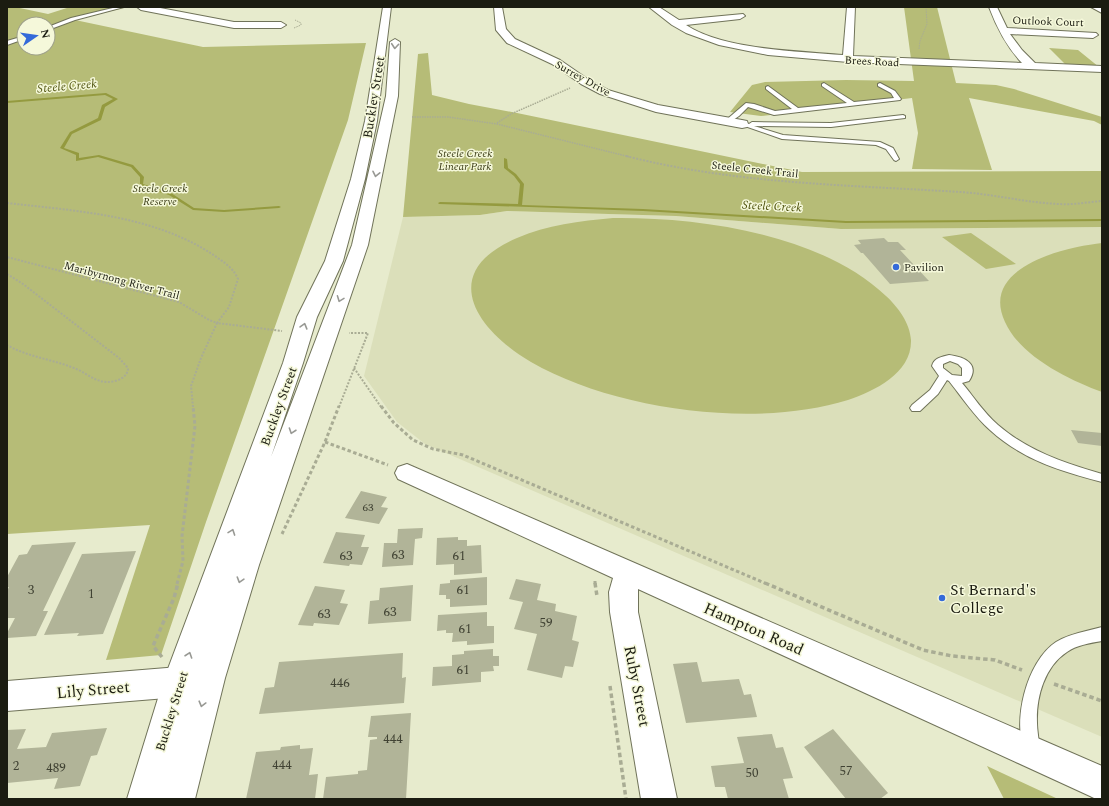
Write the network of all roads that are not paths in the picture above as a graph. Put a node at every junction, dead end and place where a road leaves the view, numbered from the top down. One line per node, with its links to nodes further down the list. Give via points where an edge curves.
1 (122, 7): 14 (lane)
2 (141, 7): 13 (street, via 234,25)
3 (387, 7): 38 (street, Buckley Street, one-way to 3, via 293,364 306,316 334,261 358,179 371,121)
4 (400, 7): 37 (street, Buckley Street, one-way to 37, via 392,96 360,245 245,565)
5 (498, 7): 26 (street, Surrey Drive, via 502,30 511,41 556,62 604,92 664,109)
6 (653, 7): 12 (street, Brees Road)
7 (851, 7): 17 (street)
8 (993, 7): 15 (street)
9 (1095, 7): 10 (street)
10 (1102, 10)
11 (740, 16): 12 (street)
12 (675, 23): 17 (street, Brees Road, via 705,37 744,48 796,56)
13 (281, 25)
14 (56, 26)
15 (1003, 31): 16 (street, Outlook Court); 18 (street, via 1014,49)
16 (1093, 35)
17 (848, 59): 18 (street, Brees Road)
18 (1032, 66): 19 (street, Brees Road)
19 (1102, 69)
20 (824, 85): 23 (lane)
21 (880, 85): 23 (lane, via 893,92 898,99)
22 (768, 88): 24 (lane)
23 (853, 104): 24 (lane)
24 (797, 110): 26 (lane, via 774,113 746,105)
25 (903, 117): 27 (lane, via 831,125)
26 (728, 121): 27 (street, Surrey Drive)
27 (742, 124): 28 (lane, via 782,137 886,145 892,149)
28 (896, 159)
29 (949, 377): 30 (lane); 30 (lane, via 937,366 938,362 949,358 967,365); 31 (lane); 32 (lane)
30 (967, 377): 31 (lane)
31 (970, 399): 34 (lane, via 994,427 1028,452 1066,468)
32 (916, 408)
33 (407, 473): 35 (street, Hampton Road)
34 (1102, 478)
35 (617, 590): 40 (street, Hampton Road); 44 (street, Ruby Street, via 624,612)
36 (1102, 634): 40 (lane, via 1081,638 1061,648 1047,661 1037,677 1029,714 1028,734)
37 (209, 678): 38 (street, Lily Street); 43 (street, Buckley Street, one-way to 43)
38 (166, 683): 39 (street, Lily Street); 42 (street, Buckley Street)
39 (7, 696)
40 (1033, 754): 41 (street, Hampton Road)
41 (1102, 784)
42 (144, 799)
43 (177, 799)
44 (659, 799)

